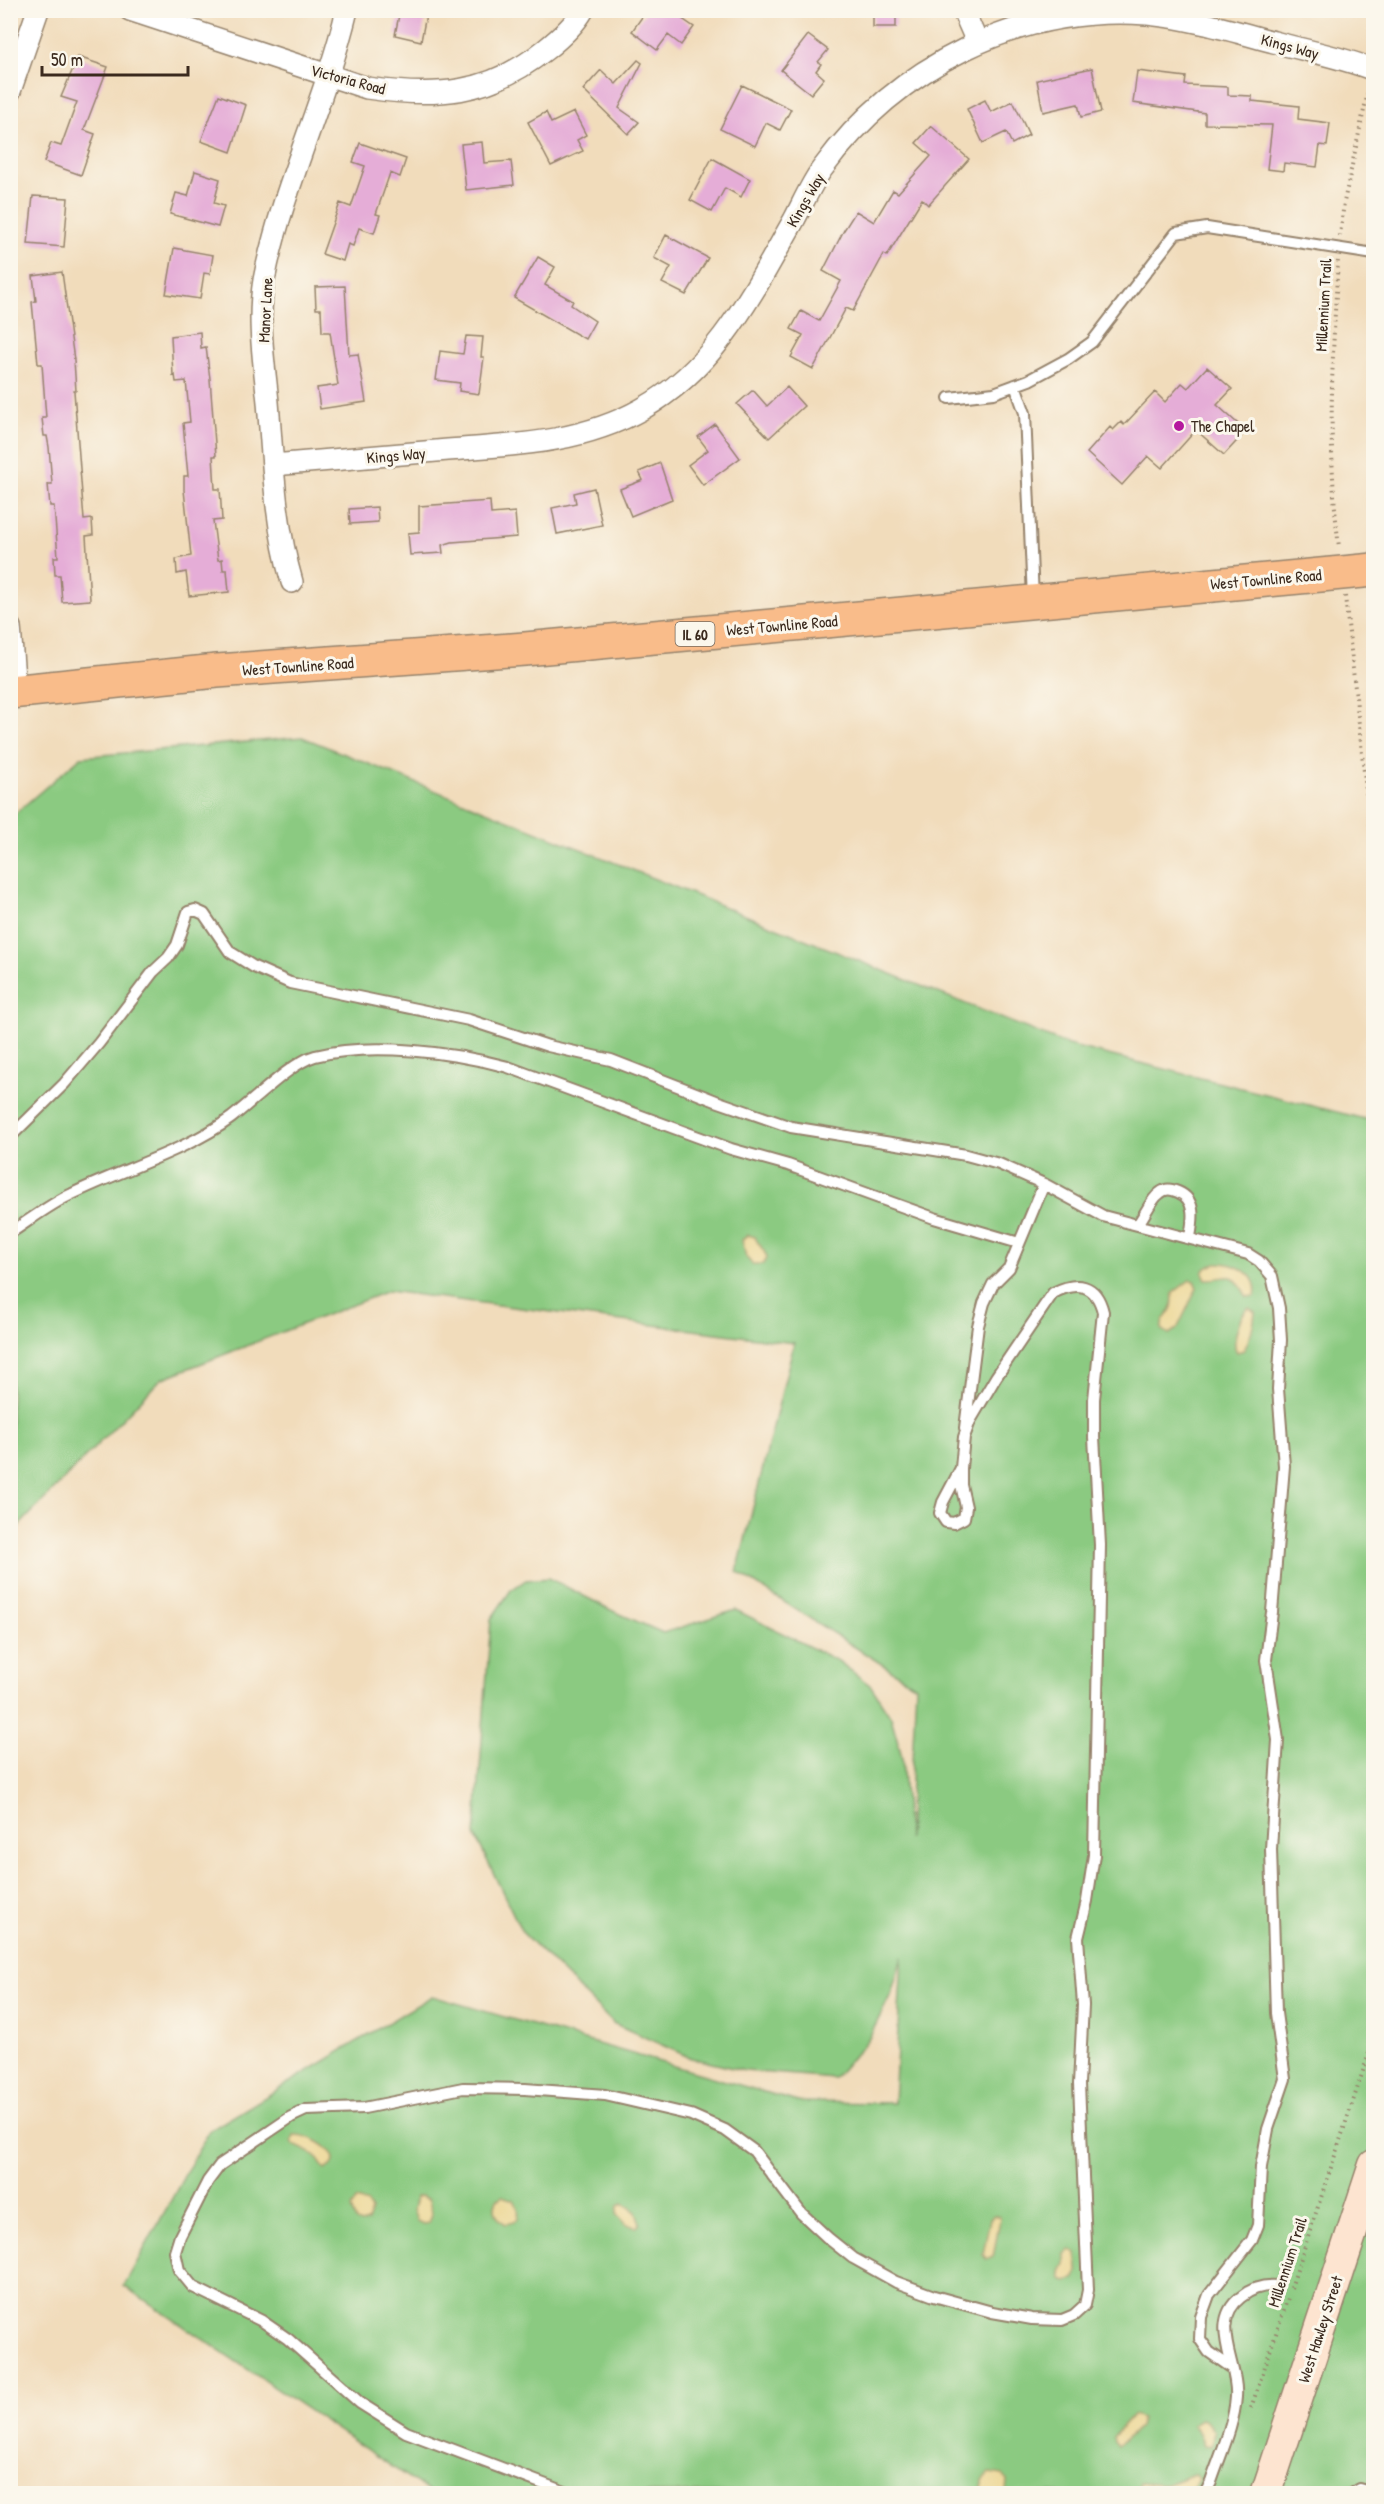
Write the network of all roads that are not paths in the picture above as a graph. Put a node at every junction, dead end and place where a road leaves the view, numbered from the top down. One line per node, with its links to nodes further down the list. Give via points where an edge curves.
1 (38, 10): 10 (street)
2 (130, 10): 8 (street, Victoria Road)
3 (347, 10): 8 (street, Manor Lane)
4 (583, 10): 8 (street, Victoria Road, via 560,38 535,58 509,74 474,87 407,94 367,88)
5 (963, 10): 7 (street)
6 (1222, 19): 7 (street, Kings Way, via 1108,13 1032,24); 9 (street, Kings Way)
7 (977, 42): 14 (street, Kings Way, via 893,93 866,118 822,170 726,335 693,373 644,409 603,428 548,442)
8 (329, 75): 14 (street, Manor Lane, via 264,281 261,327)
9 (1372, 76)
10 (10, 91)
11 (1374, 254): 12 (lane, via 1207,228 1176,232 1092,342 1068,359)
12 (1015, 385): 13 (lane, via 994,393); 17 (lane, via 1025,413)
13 (949, 399)
14 (273, 465): 16 (street, Manor Lane, via 281,546)
15 (1374, 570): 17 (main road, West Townline Road / IL 60)
16 (292, 582)
17 (1033, 602): 19 (main road, West Townline Road / IL 60)
18 (10, 627): 19 (street)
19 (13, 692)
20 (10, 1137): 21 (lane, via 99,1043 168,958 177,945 188,912 195,910 204,914 230,952 254,968 290,983 469,1020 548,1046 611,1060 791,1126 966,1155)
21 (1044, 1184): 22 (lane, via 1103,1216); 25 (lane)
22 (1138, 1224): 24 (lane); 24 (lane, via 1159,1193 1168,1189 1190,1201 1194,1217)
23 (10, 1233): 25 (lane, via 69,1195 229,1119 311,1057 339,1051 387,1051 430,1052 508,1067 731,1149)
24 (1190, 1237): 30 (lane, via 1259,1261 1272,1276 1276,1288 1281,1340 1278,1389 1284,1466 1266,1660 1278,1740 1271,1872 1276,2013 1285,2079 1268,2129 1261,2167 1258,2225 1252,2240 1209,2295 1201,2318 1200,2339 1209,2352)
25 (1019, 1243): 26 (lane, via 1009,1268 993,1284 984,1303)
26 (964, 1437): 27 (lane); 31 (lane, via 996,1377 1053,1293 1078,1285 1090,1289 1100,1299 1103,1312 1094,1399 1100,1545 1094,1855 1078,1938 1083,2005 1079,2084 1088,2290 1085,2305 1062,2320 1032,2319 992,2312 896,2282 853,2258 828,2238 801,2213 754,2151 724,2130 691,2115 654,2106 606,2095 563,2091 463,2088 364,2108 306,2110 220,2165 180,2236 175,2252 179,2270 194,2287 262,2321 387,2421 438,2446)
27 (961, 1468)
28 (1371, 2180): 33 (street, West Hawley Street)
29 (1276, 2286): 30 (lane, via 1250,2290 1235,2301 1226,2320 1225,2338)
30 (1232, 2368): 32 (lane, via 1237,2385 1235,2403)
31 (570, 2493)
32 (1205, 2493)
33 (1266, 2493)
34 (1352, 2493): 35 (lane, via 1360,2489)
35 (1374, 2493)

